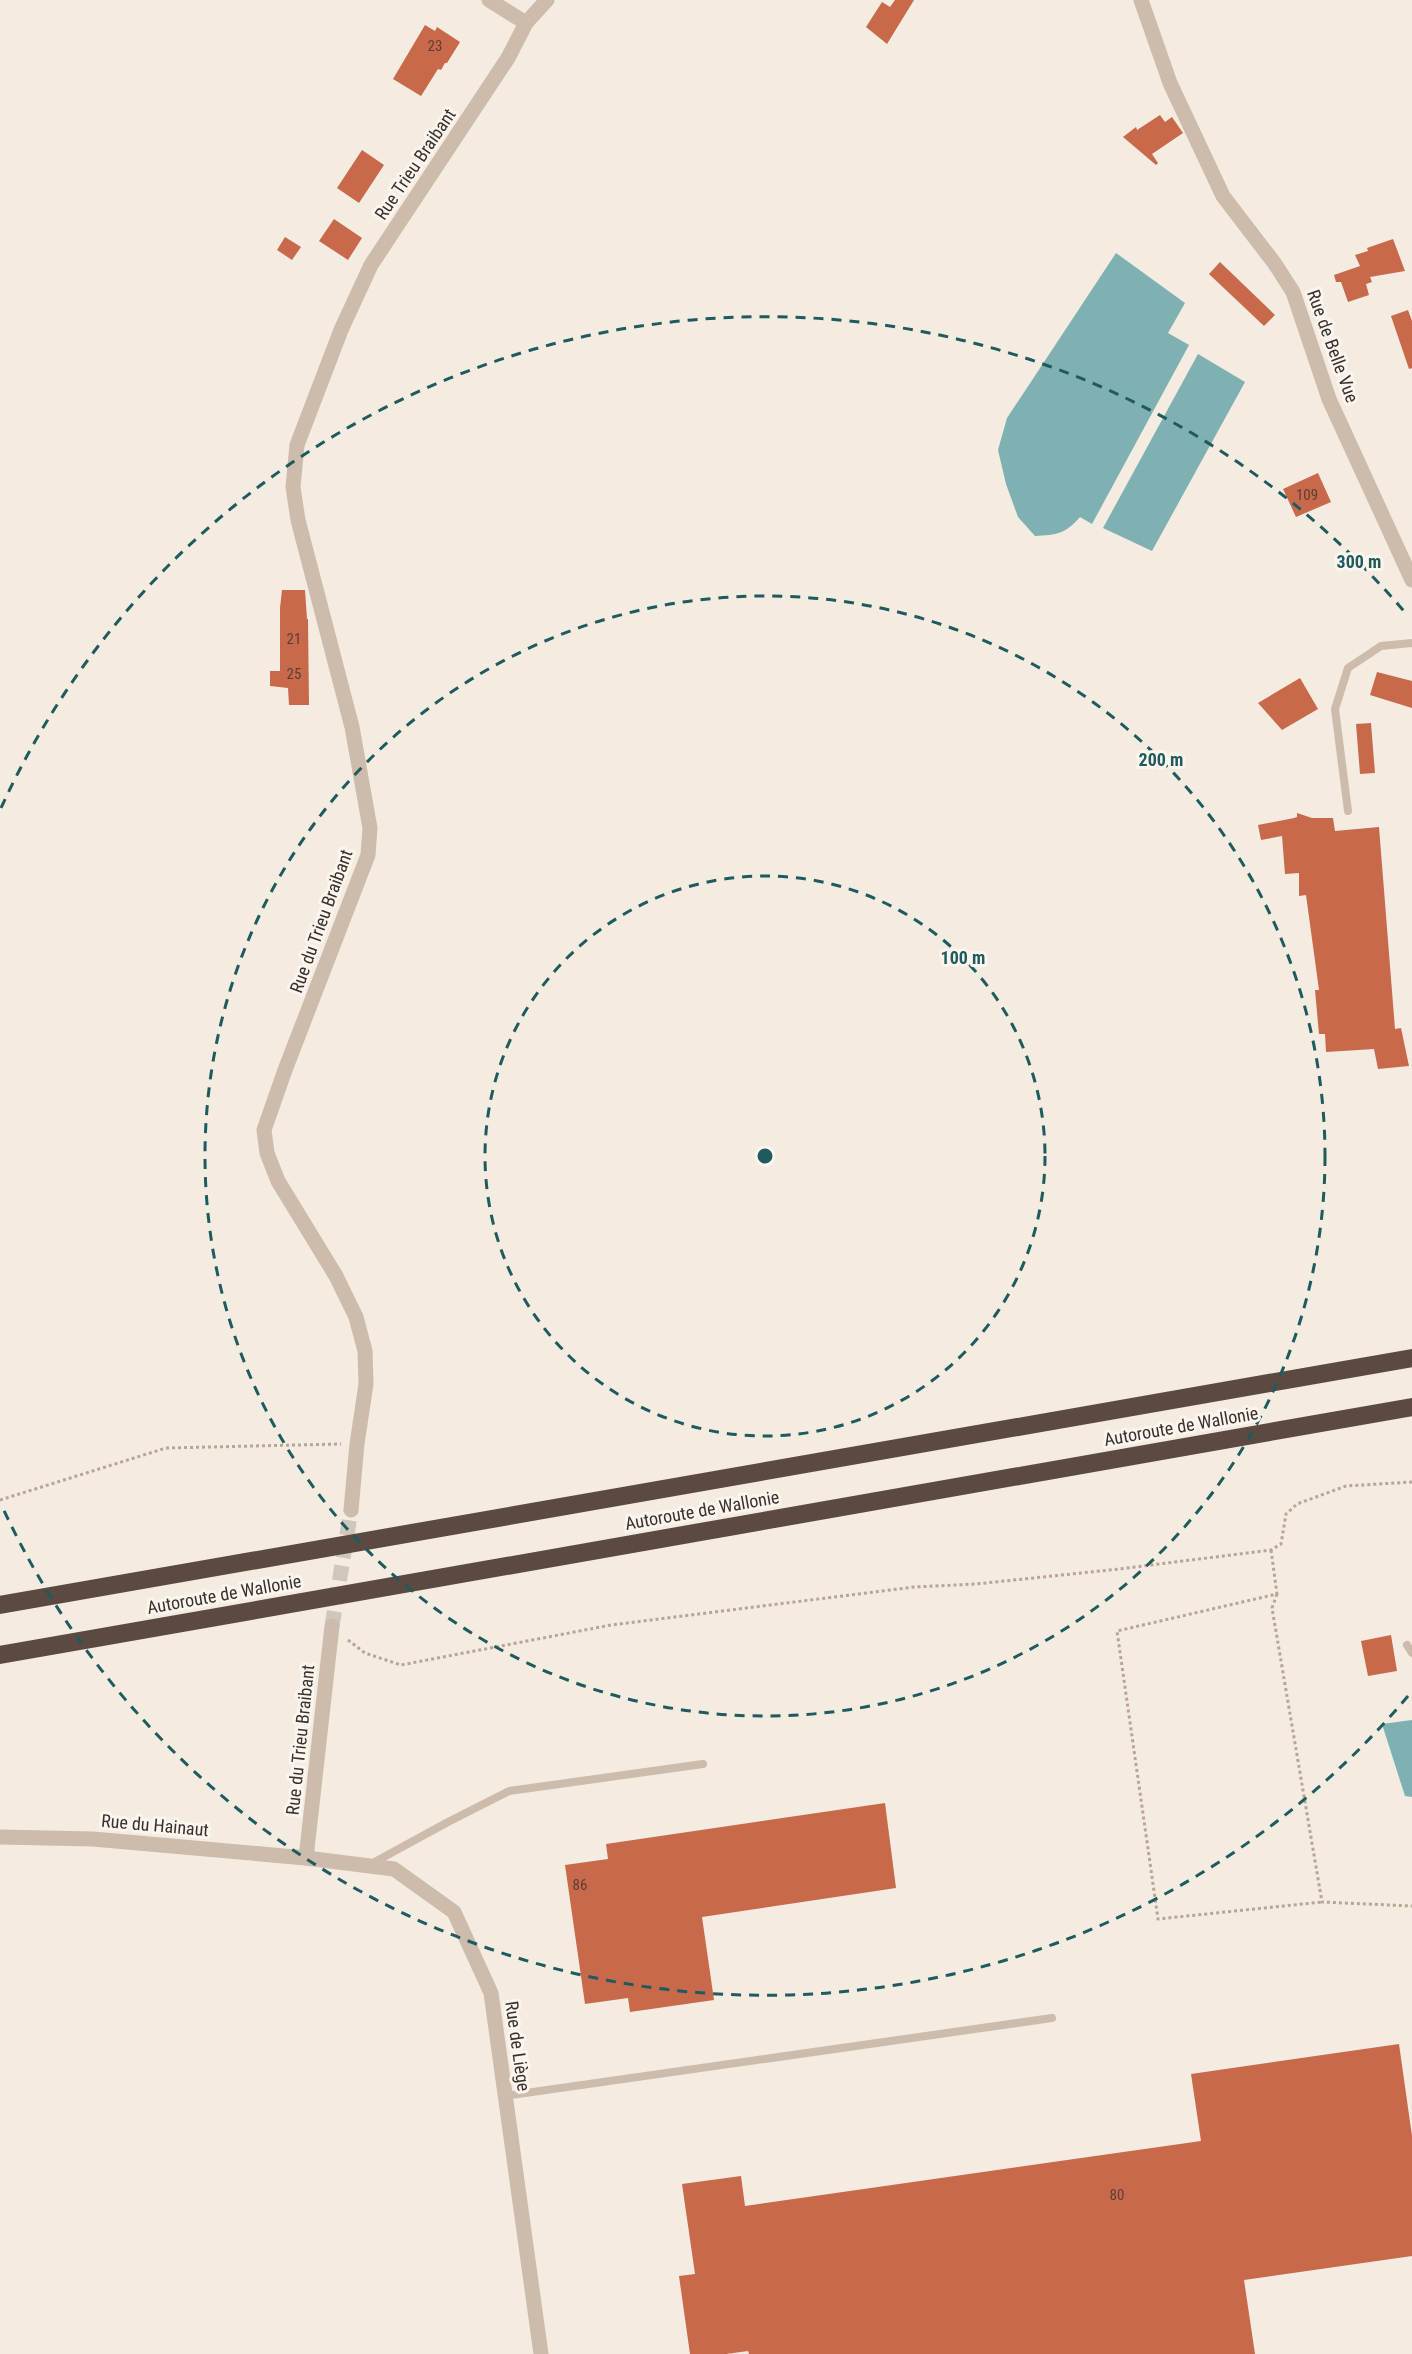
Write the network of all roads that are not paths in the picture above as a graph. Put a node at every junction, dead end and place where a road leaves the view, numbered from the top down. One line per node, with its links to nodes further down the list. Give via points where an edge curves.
1 (489, 0): 4 (street)
2 (547, 0): 4 (street, Rue Trieu Braibant)
3 (1141, 0): 6 (street, Rue de Belle Vue, via 1205,162 1223,196 1293,292 1329,399)
4 (526, 23): 5 (street, Rue Trieu Braibant, via 508,58 371,265)
5 (341, 330): 11 (street, Rue du Trieu Braibant, via 297,445 293,487 298,520 352,727 370,828 368,855 264,1131 267,1154 278,1181 356,1317 364,1351 366,1384)
6 (1412, 580)
7 (1412, 644): 8 (lane, via 1382,646 1348,668 1335,709)
8 (1348, 811)
9 (1412, 1358): 12 (highway, Autoroute de Wallonie)
10 (1412, 1407): 14 (highway, Autoroute de Wallonie)
11 (351, 1510)
12 (0, 1605)
13 (332, 1631): 17 (street, Rue du Trieu Braibant)
14 (0, 1655)
15 (703, 1764): 18 (lane, via 509,1791)
16 (0, 1837): 17 (street, Rue du Hainaut, via 93,1839)
17 (306, 1858): 18 (street, Rue de Liège)
18 (368, 1866): 20 (street, Rue de Liège, via 394,1869 454,1912 491,1993)
19 (1052, 2018): 20 (lane)
20 (505, 2096): 21 (street, Rue de Liège)
21 (541, 2354)

